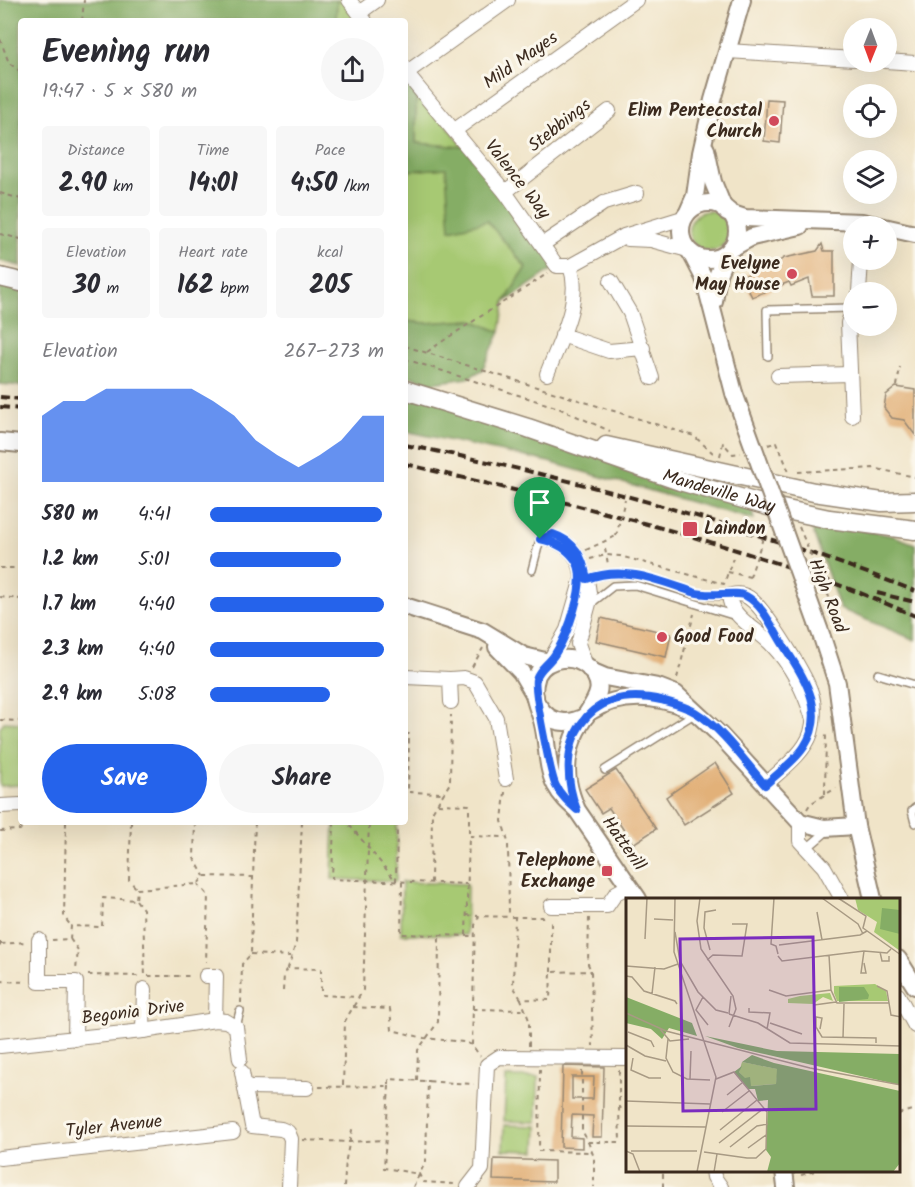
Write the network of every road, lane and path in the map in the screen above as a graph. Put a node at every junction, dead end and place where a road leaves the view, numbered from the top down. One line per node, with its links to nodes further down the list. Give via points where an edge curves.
1 (84, 0): 8 (path)
2 (349, 0): 7 (street)
3 (377, 0): 7 (street)
4 (508, 0): 15 (street)
5 (636, 0): 19 (street, Mild Mayes)
6 (742, 0): 10 (street)
7 (362, 17)
8 (82, 18)
9 (0, 39): 14 (path, via 9,63)
10 (728, 51): 11 (street); 18 (street)
11 (843, 58)
12 (897, 62): 13 (street)
13 (915, 63)
14 (18, 70)
15 (408, 72)
16 (408, 75): 19 (street, Valence Way)
17 (609, 111): 20 (street, Stebbings)
18 (706, 129): 24 (street, via 710,170); 25 (street, via 695,196)
19 (455, 130): 20 (street, Valence Way)
20 (505, 192): 32 (street, Valence Way)
21 (0, 193): 23 (path)
22 (637, 193): 32 (street, via 604,203)
23 (18, 198)
24 (726, 210): 25 (street, via 707,204); 26 (street, via 746,218); 34 (street, via 736,227)
25 (687, 214): 31 (street); 33 (street, via 681,235)
26 (843, 221): 34 (street, via 773,231 747,239)
27 (897, 230): 28 (street)
28 (912, 233)
29 (0, 234): 30 (path)
30 (18, 238)
31 (611, 242): 33 (street, via 644,239); 35 (street)
32 (543, 244): 35 (street, Valence Way)
33 (689, 251): 34 (street, via 710,259); 40 (street, High Road, via 701,268)
34 (728, 251): 40 (street, High Road, via 716,281)
35 (564, 266): 41 (street, via 574,291); 45 (path, via 472,320)
36 (0, 277): 37 (main road)
37 (18, 281)
38 (611, 281): 44 (street, via 630,313)
39 (843, 306): 46 (lane, via 767,310)
40 (714, 315): 126 (street, High Road, bridge, via 734,393 831,661 842,707)
41 (562, 335): 44 (street, via 609,351); 49 (street)
42 (848, 336): 50 (street)
43 (408, 347): 45 (path)
44 (643, 348): 52 (street)
45 (426, 353): 63 (path, via 694,436)
46 (768, 356)
47 (408, 360): 57 (path, via 556,407)
48 (900, 367): 53 (path)
49 (547, 374)
50 (849, 374): 51 (street); 55 (street)
51 (778, 376)
52 (652, 378)
53 (897, 386)
54 (408, 391): 56 (main road, Mandeville Way)
55 (852, 416)
56 (528, 428): 66 (main road, Mandeville Way, via 797,489 873,501); 68 (main road, Mandeville Way, via 662,476 768,506 829,519)
57 (610, 431)
58 (0, 442): 59 (street)
59 (18, 444)
60 (763, 447): 64 (path, via 777,441 789,472 873,468)
61 (743, 453): 63 (path, via 733,454 723,443)
62 (709, 456): 63 (path)
63 (720, 459)
64 (915, 477)
65 (625, 499): 71 (path, bridge, via 616,536)
66 (915, 501)
67 (769, 520): 76 (path, bridge, via 750,577)
68 (915, 530)
69 (540, 539): 71 (lane, via 559,536); 75 (lane); 77 (lane, via 558,544 572,556)
70 (605, 549): 76 (path, via 606,555 724,584)
71 (579, 553): 77 (lane)
72 (733, 558): 76 (path)
73 (0, 568): 74 (path)
74 (18, 568)
75 (532, 570)
76 (728, 572)
77 (583, 584): 78 (lane, via 620,572 706,596); 81 (street); 87 (street, via 567,630)
78 (732, 595): 84 (street, via 732,608); 98 (street, via 752,599 768,619 810,689)
79 (0, 597): 80 (path)
80 (18, 599)
81 (589, 606): 84 (lane, via 613,586 635,585); 88 (street, via 578,644)
82 (408, 607): 85 (street, Hatterill)
83 (702, 613): 92 (path, via 694,614)
84 (743, 620): 98 (street, via 787,664)
85 (460, 625): 87 (street, Hatterill, via 490,634 524,656); 94 (street, Hatterill, via 488,640 512,661)
86 (485, 644): 91 (path)
87 (549, 662): 88 (street, Hatterill, via 568,659); 94 (street, Hatterill, via 536,677)
88 (589, 668): 96 (street, via 605,677 671,691); 97 (street, Hatterill, via 598,687 597,701)
89 (878, 674): 93 (lane)
90 (408, 677): 91 (street)
91 (457, 678): 95 (street); 103 (street, via 475,682 496,718)
92 (674, 682)
93 (915, 685)
94 (536, 699): 97 (street, Hatterill, via 545,715 556,721 572,723); 113 (street, Hatterill, via 553,779)
95 (451, 702): 108 (path, via 450,783)
96 (696, 712): 97 (street, via 641,698 614,701); 102 (lane); 104 (street)
97 (588, 714): 113 (street, Hatterill, via 572,741 567,767)
98 (813, 719): 104 (street, via 805,746)
99 (0, 720): 100 (path)
100 (18, 722)
101 (408, 734): 107 (path)
102 (605, 770)
103 (506, 778): 130 (path, via 502,821)
104 (765, 785): 114 (street)
105 (837, 787): 114 (path, via 810,804)
106 (408, 792): 108 (path)
107 (408, 792)
108 (442, 793): 109 (path)
109 (438, 804): 129 (path, via 469,805); 138 (path, via 432,812)
110 (18, 805): 111 (street)
111 (0, 806)
112 (915, 808): 115 (lane)
113 (577, 810): 142 (street, Hatterill)
114 (800, 822): 127 (street); 132 (street, via 798,835)
115 (915, 823)
116 (24, 825): 128 (path, via 20,830)
117 (66, 825): 152 (path, via 64,917)
118 (131, 825): 141 (path, via 129,880)
119 (195, 825): 133 (path, via 194,858)
120 (255, 825): 134 (path)
121 (302, 825): 161 (path, via 296,943)
122 (334, 825): 135 (path, via 332,879)
123 (350, 825): 131 (path)
124 (369, 825): 131 (path)
125 (397, 825): 136 (path)
126 (856, 826): 127 (street); 144 (street, High Road)
127 (831, 829): 132 (lane)
128 (0, 831)
129 (469, 837): 130 (path); 140 (path)
130 (506, 837): 150 (path)
131 (368, 847): 135 (path); 136 (path)
132 (806, 849): 143 (street, via 824,867)
133 (204, 876): 134 (path); 139 (path)
134 (253, 877): 160 (path)
135 (367, 880): 136 (path); 173 (path, via 363,990)
136 (396, 881): 137 (path)
137 (402, 882): 138 (path); 153 (path, via 401,934)
138 (431, 883): 140 (path)
139 (198, 884): 141 (path); 166 (path, via 208,895)
140 (467, 884): 148 (path)
141 (137, 889): 145 (path)
142 (633, 892): 147 (street, via 616,893 607,906)
143 (841, 898)
144 (873, 898)
145 (136, 900): 152 (path, via 103,898 102,927); 170 (path, via 143,909)
146 (551, 906): 147 (street)
147 (589, 906): 164 (path)
148 (467, 915): 149 (path); 154 (path)
149 (479, 916): 150 (path); 155 (path)
150 (509, 916): 151 (path)
151 (515, 916): 165 (path, via 551,917); 174 (path, via 513,986)
152 (71, 926): 156 (path)
153 (439, 935): 154 (path); 185 (path, via 438,1022)
154 (466, 935): 155 (path)
155 (474, 936): 177 (path)
156 (70, 939): 157 (path); 169 (path, via 78,950)
157 (39, 940): 158 (path); 168 (street)
158 (0, 943): 159 (path)
159 (0, 951)
160 (250, 954): 161 (path); 179 (path, via 242,964)
161 (290, 956): 163 (path)
162 (900, 962): 171 (street)
163 (288, 968): 172 (path); 173 (path, via 321,969 321,995)
164 (591, 971): 165 (path); 189 (path)
165 (551, 972): 174 (path, via 550,1000)
166 (206, 976): 170 (path); 180 (street, via 216,976)
167 (0, 981): 168 (path)
168 (39, 982): 169 (street)
169 (76, 982): 170 (path, via 84,975); 184 (street)
170 (144, 983): 183 (street)
171 (915, 986)
172 (283, 991)
173 (358, 997): 176 (path)
174 (521, 999): 178 (path)
175 (900, 999): 181 (street)
176 (353, 1007): 185 (path, via 390,1009 392,1030); 195 (path, via 345,1021)
177 (473, 1009): 178 (path); 186 (path)
178 (523, 1010): 188 (path, via 529,1020)
179 (240, 1011): 182 (lane)
180 (215, 1020): 182 (street, Begonia Drive); 183 (street, Begonia Drive)
181 (915, 1026)
182 (236, 1027): 197 (street)
183 (143, 1031): 184 (street, Begonia Drive)
184 (75, 1038): 187 (street, Begonia Drive)
185 (427, 1038): 186 (path); 192 (path, via 418,1050)
186 (472, 1045): 191 (path)
187 (0, 1046)
188 (535, 1057): 189 (street); 191 (street, via 499,1058); 209 (path, via 539,1151)
189 (588, 1058): 190 (street); 208 (path, via 582,1130)
190 (623, 1058): 199 (path)
191 (487, 1065): 194 (street)
192 (417, 1080): 193 (path); 196 (path, via 389,1079)
193 (428, 1080): 194 (path); 214 (path, via 426,1161)
194 (485, 1084): 220 (street, via 482,1169)
195 (343, 1085): 196 (path); 198 (path)
196 (389, 1086): 206 (path)
197 (245, 1087): 198 (street); 205 (street, via 252,1126 281,1129)
198 (307, 1088)
199 (619, 1108): 200 (path); 208 (path, via 620,1142)
200 (626, 1108)
201 (915, 1109): 202 (path)
202 (900, 1113)
203 (353, 1125): 207 (path)
204 (233, 1132): 210 (street, Tyler Avenue)
205 (291, 1139): 207 (path); 216 (street)
206 (384, 1140): 207 (path); 214 (path, via 384,1168)
207 (350, 1142): 217 (path)
208 (588, 1142): 209 (path)
209 (592, 1152): 221 (path)
210 (0, 1158)
211 (713, 1172): 222 (street)
212 (784, 1172): 223 (street)
213 (811, 1172): 215 (path)
214 (419, 1174): 218 (path); 219 (path, via 423,1182 454,1183)
215 (801, 1175)
216 (289, 1187)
217 (344, 1187)
218 (413, 1187)
219 (458, 1187)
220 (468, 1187)
221 (594, 1187)
222 (721, 1187)
223 (786, 1187)

